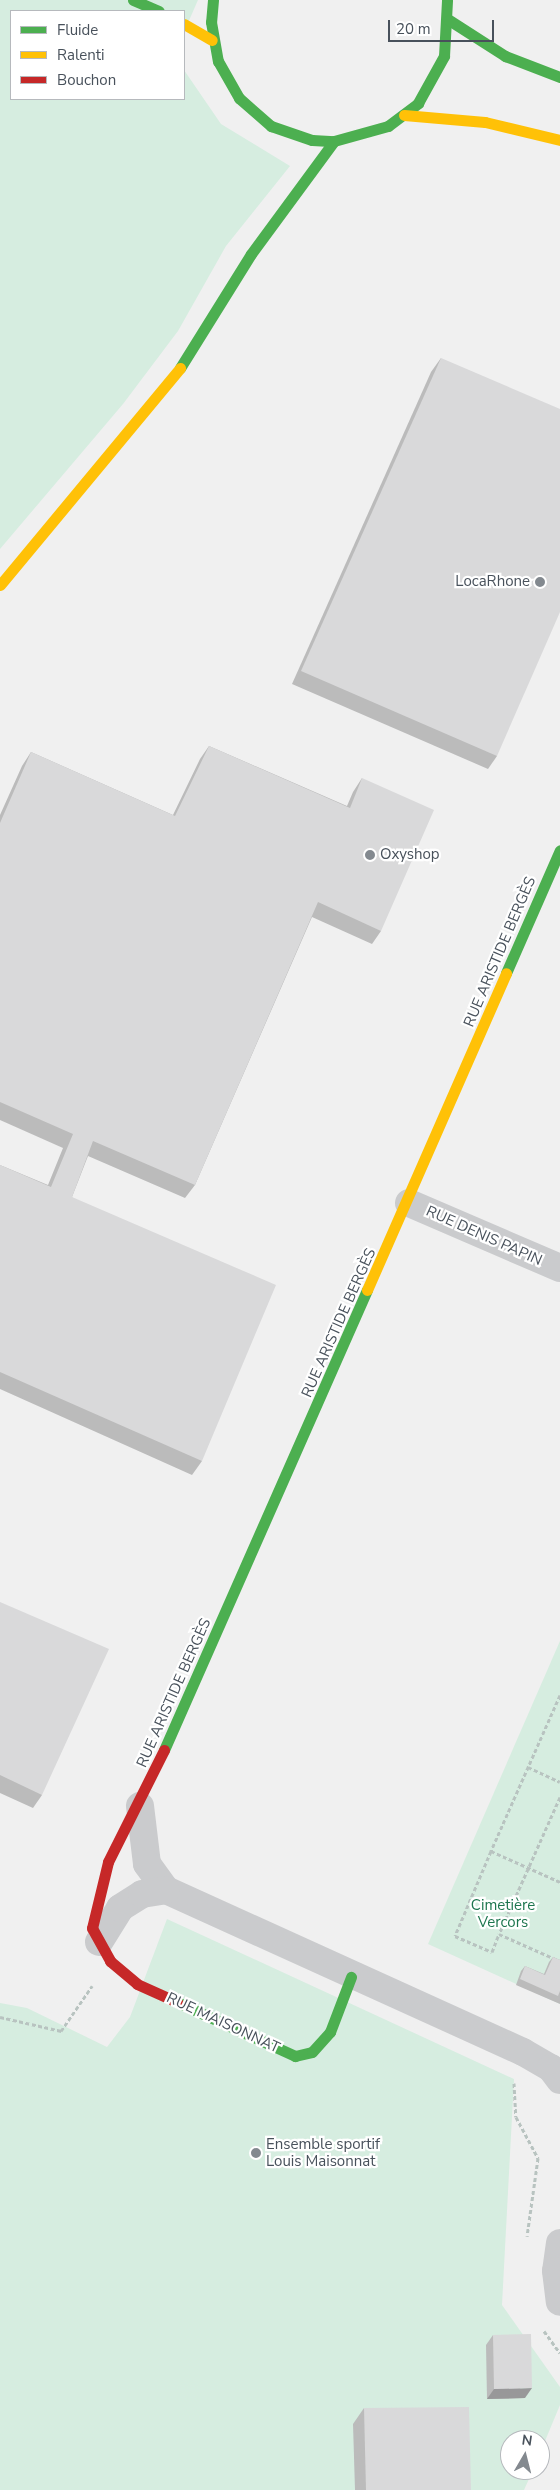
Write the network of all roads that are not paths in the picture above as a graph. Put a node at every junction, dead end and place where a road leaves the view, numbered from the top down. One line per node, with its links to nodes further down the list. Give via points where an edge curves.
1 (133, 0): 4 (main road)
2 (213, 0): 7 (main road)
3 (447, 0): 5 (main road)
4 (157, 10)
5 (449, 20): 8 (main road, via 505,56); 9 (main road, via 438,73)
6 (185, 25): 7 (main road)
7 (212, 40): 12 (main road, via 226,80 254,114 291,134)
8 (560, 77)
9 (404, 115): 10 (main road); 12 (main road, via 371,134)
10 (522, 130): 11 (main road); 13 (main road)
11 (560, 140)
12 (334, 141): 14 (main road, via 252,254 194,351)
13 (560, 148)
14 (0, 585)
15 (560, 850): 16 (main road, RUE ARISTIDE BERGÈS)
16 (408, 1203): 17 (street, RUE DENIS PAPIN); 18 (main road, RUE ARISTIDE BERGÈS)
17 (560, 1268)
18 (140, 1806): 19 (street, via 144,1851); 20 (main road, via 108,1862 92,1928)
19 (166, 1890): 20 (street, via 142,1894 120,1908); 21 (street)
20 (104, 1952): 21 (main road, RUE MAISONNAT, via 137,1984 294,2056 312,2052 330,2032)
21 (352, 1977): 22 (street, via 523,2052 551,2068)
22 (560, 2080)
23 (560, 2243): 24 (street, via 556,2272)
24 (560, 2302)

